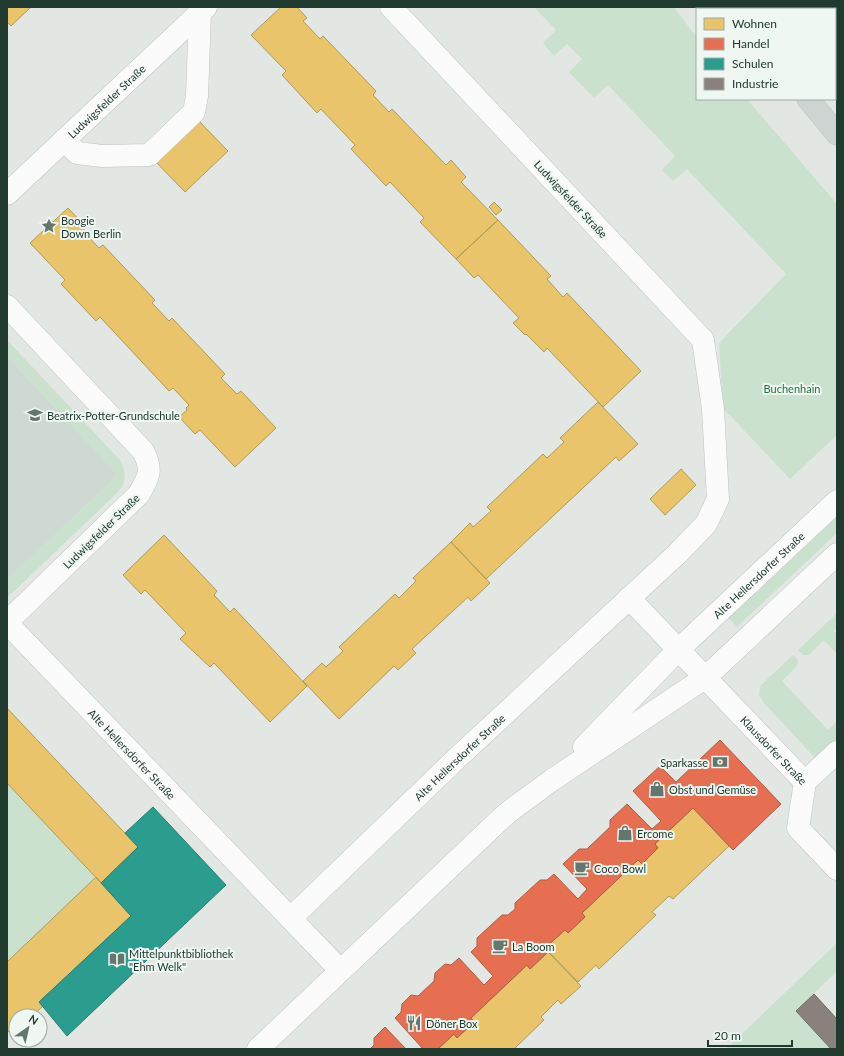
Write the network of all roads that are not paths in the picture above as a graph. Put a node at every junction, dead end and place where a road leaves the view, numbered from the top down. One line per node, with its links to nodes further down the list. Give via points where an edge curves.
1 (391, 7): 8 (street, Ludwigsfelder Straße, via 703,340)
2 (203, 10): 5 (street, Ludwigsfelder Straße); 5 (street, via 198,96 194,112 149,156 76,153)
3 (809, 100): 4 (main road)
4 (837, 134)
5 (64, 140): 6 (street, Ludwigsfelder Straße)
6 (7, 194)
7 (7, 306): 12 (street, Ludwigsfelder Straße, via 143,451 149,462 150,472 140,494)
8 (713, 409): 11 (street, Alte Hellersdorfer Straße, via 718,499 706,524)
9 (837, 501): 13 (street, Alte Hellersdorfer Straße)
10 (837, 554): 14 (street, Alte Hellersdorfer Straße)
11 (630, 598): 13 (street); 19 (street, Alte Hellersdorfer Straße, via 461,754)
12 (7, 623): 19 (street, Alte Hellersdorfer Straße)
13 (680, 649): 14 (street); 16 (street, Alte Hellersdorfer Straße)
14 (706, 677): 16 (street, Alte Hellersdorfer Straße); 17 (street, Klausdorfer Straße)
15 (837, 752): 17 (street)
16 (552, 780): 20 (street, Alte Hellersdorfer Straße, via 506,814)
17 (805, 782): 18 (street, Klausdorfer Straße, via 798,828)
18 (837, 870)
19 (291, 918): 20 (street, Alte Hellersdorfer Straße)
20 (340, 970): 21 (street, Alte Hellersdorfer Straße)
21 (258, 1049)

